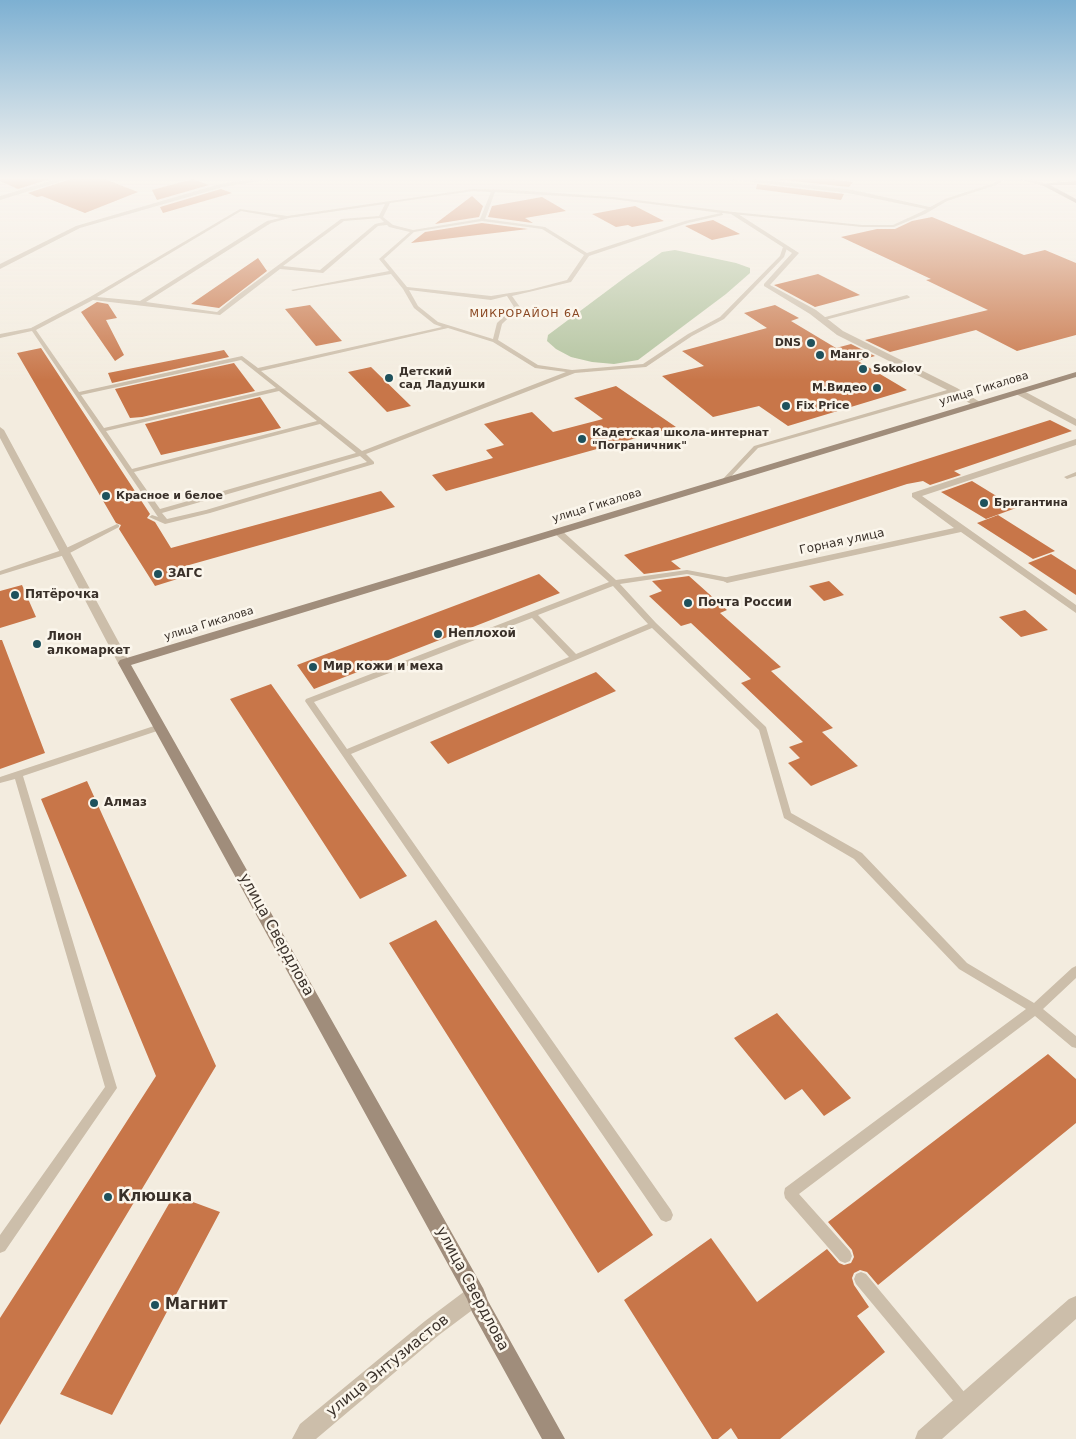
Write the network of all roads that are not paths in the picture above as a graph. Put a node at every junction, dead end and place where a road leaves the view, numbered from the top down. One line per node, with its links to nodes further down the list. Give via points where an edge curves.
1 (43, 245): 12 (street)
2 (181, 245): 19 (lane)
3 (232, 245): 20 (lane)
4 (309, 245): 13 (lane)
5 (354, 245): 13 (lane, via 321,272)
6 (396, 245): 14 (lane, via 381,259)
7 (571, 245): 11 (lane)
8 (617, 245): 11 (lane)
9 (780, 245): 10 (street)
10 (785, 248): 21 (street, via 796,253 766,285); 27 (lane, via 782,256 722,318 644,366)
11 (587, 255): 17 (lane, via 569,281)
12 (0, 267)
13 (279, 267): 20 (lane, via 218,314)
14 (392, 272): 15 (lane); 16 (lane)
15 (405, 288): 17 (lane, via 491,298); 22 (lane, via 416,307 436,323)
16 (294, 290)
17 (509, 295): 25 (lane, via 517,306 500,323)
18 (907, 297): 21 (lane)
19 (92, 298): 20 (lane); 23 (lane)
20 (141, 303)
21 (821, 319): 30 (street, via 840,333)
22 (447, 326): 25 (lane); 26 (lane)
23 (33, 329): 24 (lane); 32 (lane)
24 (0, 336)
25 (495, 341): 27 (lane, via 537,368)
26 (257, 370): 29 (lane); 32 (lane, via 242,358)
27 (574, 372): 39 (lane)
28 (1076, 374): 31 (main road, улица Гикалова)
29 (280, 389): 34 (lane); 37 (lane)
30 (954, 390): 33 (street); 43 (lane, via 756,448)
31 (1019, 392): 33 (main road, улица Гикалова); 35 (street)
32 (77, 394): 37 (lane)
33 (977, 404): 43 (main road, улица Гикалова)
34 (321, 422): 39 (lane); 40 (lane)
35 (1076, 423)
36 (0, 430): 48 (street, улица Свердлова)
37 (101, 430): 40 (lane)
38 (1076, 442): 46 (street, via 915,495)
39 (361, 454): 44 (lane); 44 (lane, via 372,463 208,512 165,522)
40 (130, 471): 44 (lane)
41 (1076, 474): 42 (lane)
42 (1067, 477)
43 (723, 482): 47 (main road, улица Гикалова)
44 (155, 515)
45 (118, 526): 48 (lane)
46 (962, 529): 50 (street, Горная улица); 52 (street)
47 (557, 531): 51 (lane); 56 (main road, улица Гикалова)
48 (65, 552): 49 (lane); 56 (street, улица Свердлова)
49 (0, 573)
50 (727, 580): 51 (lane, via 687,572)
51 (614, 583): 53 (lane); 54 (lane)
52 (1076, 610)
53 (533, 614): 55 (lane); 58 (lane, via 309,701)
54 (653, 625): 55 (lane); 62 (lane, via 763,729 787,815 858,856 963,966)
55 (574, 658): 58 (lane)
56 (124, 663): 57 (main road, улица Свердлова)
57 (160, 727): 59 (lane); 68 (main road, улица Свердлова)
58 (345, 754): 64 (lane)
59 (18, 774): 60 (lane); 65 (lane, via 111,1088)
60 (0, 780)
61 (1076, 971): 62 (lane)
62 (1035, 1009): 63 (lane); 66 (lane, via 790,1193)
63 (1076, 1043)
64 (666, 1215)
65 (0, 1246)
66 (845, 1256)
67 (861, 1279): 70 (lane)
68 (476, 1295): 71 (street, улица Энтузиастов, via 432,1328); 72 (main road, улица Свердлова)
69 (1076, 1306): 70 (street)
70 (965, 1404): 73 (street)
71 (303, 1439)
72 (554, 1439)
73 (926, 1439)

